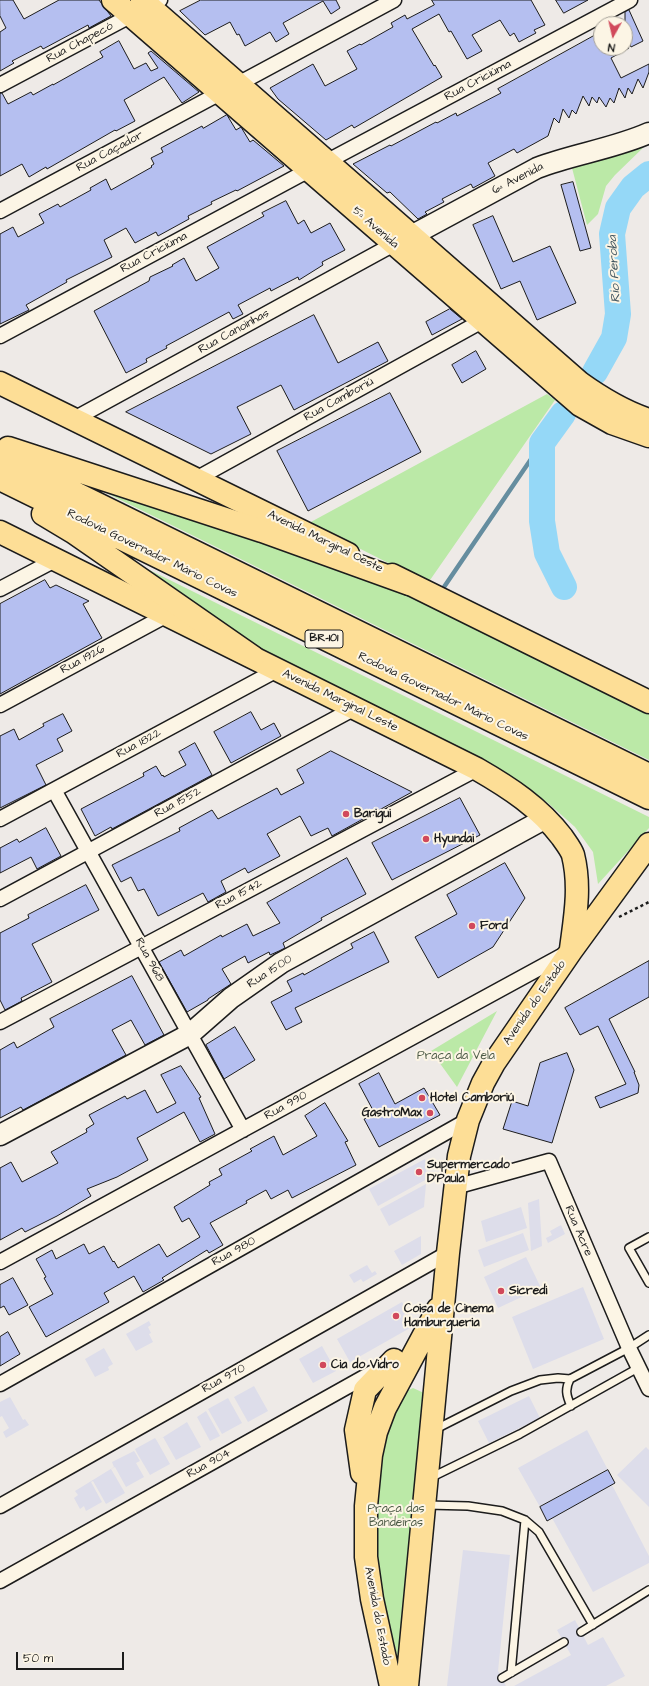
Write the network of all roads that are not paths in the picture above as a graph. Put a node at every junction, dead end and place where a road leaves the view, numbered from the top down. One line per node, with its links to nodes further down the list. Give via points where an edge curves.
1 (113, 0): 4 (main road, 5ª Avenida)
2 (394, 0): 6 (street, Rua Caçador)
3 (630, 0): 8 (street, Rua Criciúma)
4 (146, 5): 5 (street, Rua Chapecó); 6 (main road, 5ª Avenida)
5 (0, 86)
6 (229, 88): 8 (main road, 5ª Avenida); 9 (street, Rua Caçador)
7 (649, 133): 10 (street, 6ª Avenida, via 604,150 536,168)
8 (317, 166): 10 (main road, 5ª Avenida); 12 (street, Rua Criciúma)
9 (0, 211)
10 (402, 240): 11 (main road, 5ª Avenida); 14 (street, Rua Canoinhas); 15 (main road, 5ª Avenida, via 595,394)
11 (482, 321): 16 (main road, 5ª Avenida, via 580,406 612,423); 20 (street, Rua Camboriú)
12 (0, 336)
13 (0, 383): 14 (main road, Avenida Marginal Oeste)
14 (74, 419): 20 (main road, Avenida Marginal Oeste)
15 (649, 420)
16 (649, 436)
17 (0, 445): 24 (main road, via 262,531)
18 (0, 456): 33 (main road, Rodovia Governador Mário Covas / BR-101)
19 (0, 479): 35 (main road, Rodovia Governador Mário Covas / BR-101)
20 (196, 479): 24 (main road, Avenida Marginal Oeste)
21 (0, 486): 27 (main road, via 72,532)
22 (0, 532): 23 (main road, Avenida Marginal Leste)
23 (55, 560): 25 (street); 26 (main road, Avenida Marginal Leste)
24 (409, 584): 29 (main road, Avenida Marginal Oeste)
25 (0, 589)
26 (167, 615): 27 (main road, Avenida Marginal Leste); 30 (street, Rua 1926)
27 (253, 657): 28 (main road, Avenida Marginal Leste)
28 (278, 670): 31 (main road, Avenida Marginal Leste); 34 (street, Rua 1822)
29 (649, 702)
30 (0, 705)
31 (356, 708): 32 (main road, Avenida Marginal Leste); 39 (street, Rua 1552)
32 (477, 768): 36 (main road, Avenida Marginal Leste, via 504,784); 41 (street, Rua 1542)
33 (649, 775)
34 (54, 790): 37 (street, Rua 1822); 39 (street, Rua 968)
35 (649, 798)
36 (546, 818): 42 (main road, Avenida Marginal Leste, via 573,854 578,895); 44 (street, Rua 1500, via 281,963 231,998)
37 (0, 819)
38 (649, 844): 42 (main road, Avenida do Estado)
39 (88, 852): 40 (street, Rua 1552); 41 (street, Rua 968)
40 (0, 899)
41 (141, 947): 43 (street, Rua 1542); 44 (street, Rua 968)
42 (571, 951): 45 (main road, Avenida do Estado, via 494,1063); 46 (street, Rua 990)
43 (0, 1022)
44 (190, 1034): 46 (street, Rua 968); 47 (street, Rua 1500)
45 (468, 1120): 48 (main road, Avenida do Estado); 60 (street, Rua 980)
46 (244, 1130): 51 (street, Rua 990)
47 (0, 1135)
48 (455, 1187): 50 (main road, Avenida do Estado); 56 (street, Rua Acre, via 549,1161)
49 (649, 1237): 52 (lane, via 629,1248)
50 (448, 1253): 53 (main road, Avenida do Estado); 66 (street, Rua 970)
51 (0, 1262)
52 (649, 1283)
53 (443, 1298): 55 (main road, Avenida do Estado); 63 (main road, Avenida do Estado)
54 (649, 1335): 56 (lane)
55 (419, 1346): 57 (street, Rua 904); 67 (main road, Avenida do Estado, via 385,1408 376,1432)
56 (629, 1348): 58 (street, Rua Acre); 59 (lane)
57 (394, 1360): 67 (main road, via 365,1390 356,1430); 69 (street, Rua 904)
58 (638, 1368): 61 (street, Rua Acre); 62 (lane)
59 (570, 1379): 62 (lane, via 566,1390); 63 (lane, via 540,1380 511,1391)
60 (0, 1384)
61 (649, 1389)
62 (571, 1406): 64 (lane)
63 (431, 1432): 64 (main road, Avenida do Estado)
64 (426, 1480): 65 (main road, Avenida do Estado)
65 (424, 1505): 68 (lane, via 468,1506 502,1511); 77 (main road, Avenida do Estado)
66 (0, 1506)
67 (366, 1506): 76 (main road, Avenida do Estado, via 366,1557 372,1599)
68 (525, 1520): 71 (lane, via 539,1532); 74 (lane)
69 (0, 1581)
70 (649, 1590): 71 (lane)
71 (594, 1625): 72 (lane)
72 (581, 1632)
73 (564, 1642): 74 (lane)
74 (511, 1673): 75 (lane)
75 (502, 1678)
76 (391, 1686)
77 (407, 1686)

